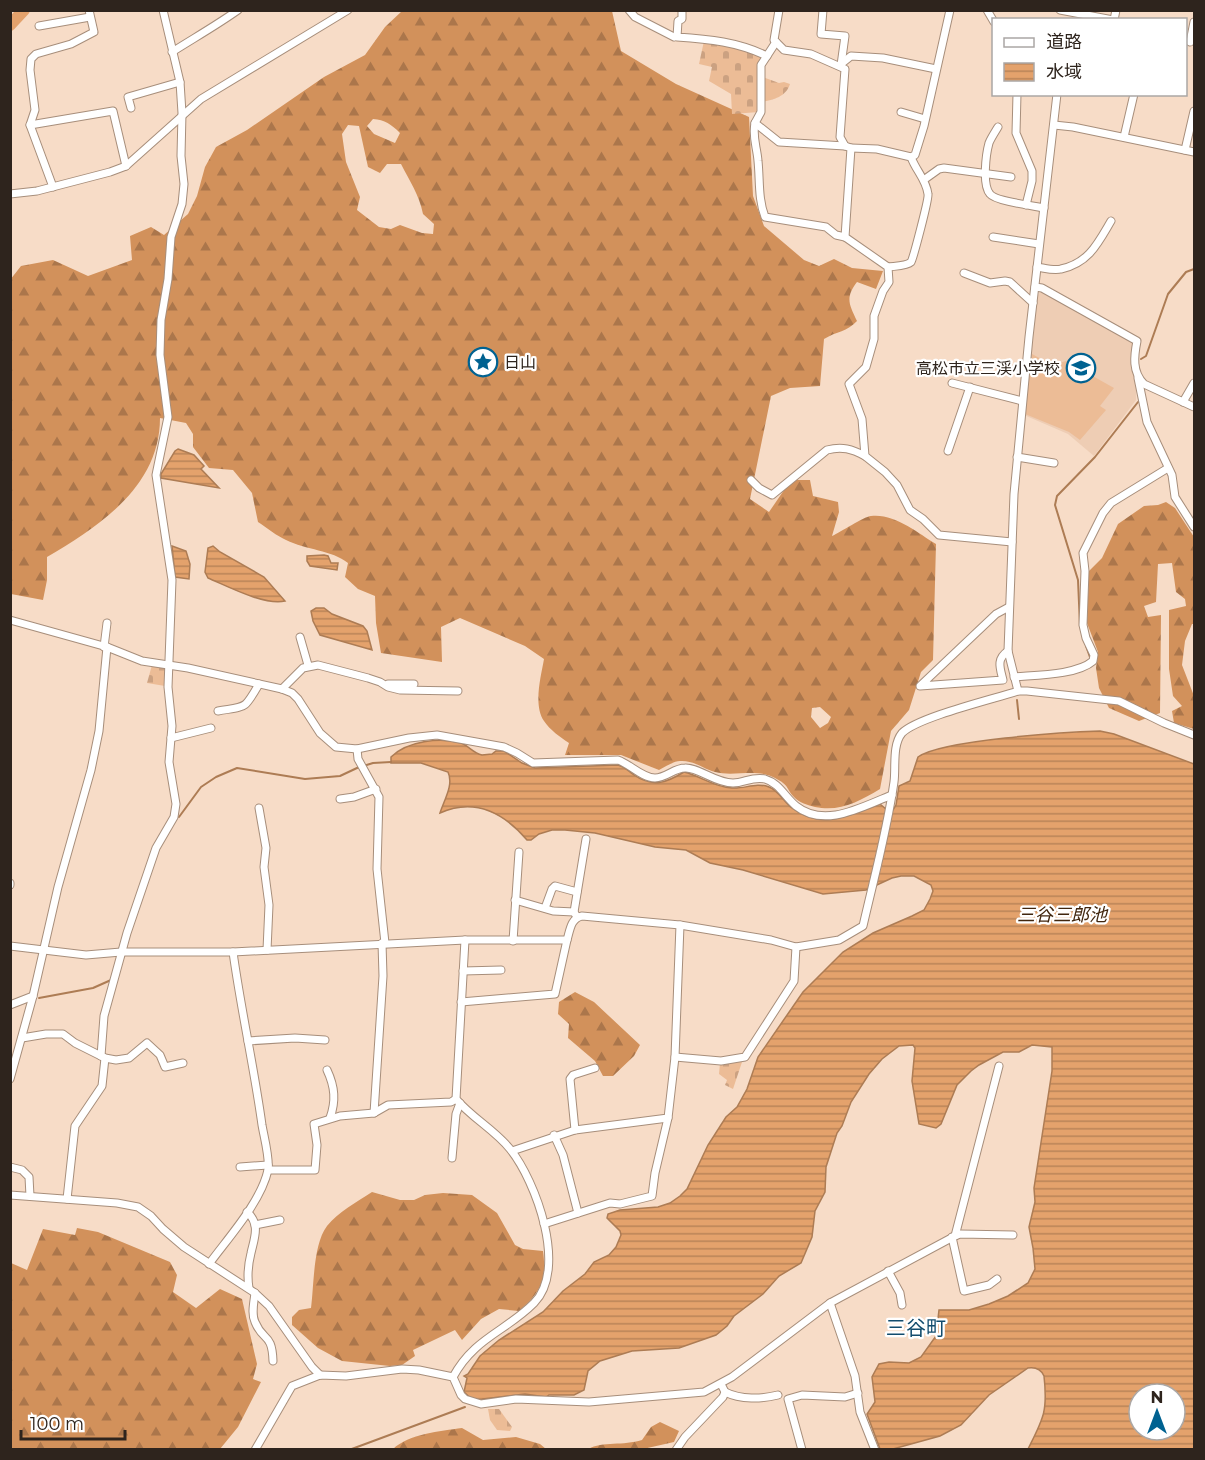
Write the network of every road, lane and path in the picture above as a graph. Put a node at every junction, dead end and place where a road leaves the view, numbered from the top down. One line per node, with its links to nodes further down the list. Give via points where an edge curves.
1 (163, 10): 17 (street)
2 (238, 10): 17 (street)
3 (348, 10): 28 (street)
4 (629, 10): 14 (street)
5 (682, 10): 18 (street, via 676,37 739,44)
6 (779, 10): 15 (street)
7 (823, 10): 19 (street, via 821,34 845,36)
8 (950, 10): 20 (street)
9 (89, 14): 13 (street); 31 (street, via 94,32 31,59 35,110)
10 (1063, 14): 11 (street)
11 (1096, 18)
12 (1194, 22): 16 (street)
13 (39, 26)
14 (674, 37)
15 (776, 42): 18 (street); 19 (street, via 784,50 811,54)
16 (1190, 42)
17 (172, 52): 21 (street)
18 (767, 56): 30 (street, via 761,65 761,112)
19 (841, 66): 20 (street, via 851,56); 36 (street, via 845,69 840,137)
20 (936, 69): 29 (street)
21 (180, 82): 25 (street, via 128,97); 28 (street)
22 (1017, 96): 46 (street, via 1016,133 1032,171)
23 (1057, 96): 32 (street)
24 (1134, 96): 35 (street)
25 (130, 108)
26 (1194, 111): 34 (street)
27 (901, 112): 29 (street)
28 (182, 113): 40 (street); 78 (street, via 184,194 171,237 160,330 168,425 156,475 172,580)
29 (925, 119): 39 (street, via 915,155)
30 (755, 123): 36 (street, via 779,142); 49 (street, via 760,206 765,217 826,227 836,236)
31 (30, 125): 40 (street, via 112,111); 44 (street)
32 (1054, 125): 35 (street); 47 (street)
33 (998, 127): 41 (street, via 990,143)
34 (1192, 129): 37 (street)
35 (1124, 138): 37 (street)
36 (848, 147): 39 (street); 49 (street)
37 (1185, 150): 38 (street)
38 (1194, 152)
39 (911, 156): 43 (street)
40 (126, 166): 44 (street)
41 (986, 176): 42 (street); 43 (street, via 944,168); 46 (street, via 992,196)
42 (1011, 177)
43 (925, 179): 52 (street, via 929,197 913,260)
44 (53, 187): 45 (street)
45 (10, 194)
46 (1026, 205): 47 (street)
47 (1044, 208): 51 (street)
48 (1111, 221): 53 (street, via 1092,254 1060,270)
49 (845, 237): 52 (street)
50 (993, 237): 51 (street)
51 (1039, 244): 53 (street)
52 (888, 267): 65 (street, via 889,282 874,316 874,339 866,367 849,384 862,419)
53 (1037, 267): 55 (street)
54 (964, 273): 56 (street, via 990,283 1010,282)
55 (1035, 287): 56 (street); 57 (street, via 1137,341 1134,360)
56 (1033, 303): 61 (street)
57 (1138, 378): 62 (street); 68 (street, via 1147,422)
58 (952, 383): 60 (street)
59 (1194, 383): 62 (street)
60 (970, 387): 61 (street); 64 (street)
61 (1022, 401): 66 (street)
62 (1183, 402): 63 (street)
63 (1194, 407)
64 (948, 451)
65 (865, 456): 69 (street, via 852,449 827,450 772,495); 71 (street, via 897,485 910,510 939,535)
66 (1017, 457): 67 (street); 71 (street)
67 (1054, 463)
68 (1168, 468): 70 (street, via 1175,497); 80 (street, via 1111,503 1083,553 1083,625 1093,661 1074,670)
69 (752, 480)
70 (1194, 527)
71 (1012, 542): 72 (street)
72 (1009, 607): 77 (street); 77 (street, via 996,614 920,686 1003,680 999,660)
73 (10, 621): 76 (street)
74 (107, 623): 76 (street)
75 (300, 637): 79 (street)
76 (105, 647): 78 (street, via 142,661); 109 (street, via 99,731)
77 (1008, 651): 80 (street)
78 (170, 664): 82 (street); 90 (street)
79 (308, 665): 81 (street); 84 (street)
80 (1014, 677): 86 (street)
81 (380, 682): 83 (street); 85 (street, via 400,690)
82 (259, 684): 84 (street); 87 (street, via 243,708)
83 (414, 684)
84 (282, 689): 91 (street, via 298,699 330,743 343,749)
85 (458, 691)
86 (1018, 692): 89 (street, via 1119,701); 93 (street, via 925,721 902,734)
87 (218, 711)
88 (211, 728): 90 (street)
89 (1194, 735)
90 (171, 738): 111 (street, via 169,762 176,811 156,848)
91 (357, 749): 92 (street, via 358,759); 93 (street, via 437,735 504,747 533,763 618,760 655,778 686,768 734,783 765,779 779,787 796,806 826,817)
92 (376, 789): 94 (street); 106 (street, via 380,803 377,869)
93 (892, 795): 108 (street, via 863,926 839,940)
94 (340, 799)
95 (259, 808): 110 (street, via 266,848)
96 (586, 840): 98 (street)
97 (519, 852): 99 (street)
98 (577, 891): 100 (street, via 555,886); 101 (street)
99 (515, 900): 100 (street); 105 (street)
100 (545, 908): 101 (street)
101 (575, 915): 102 (street); 104 (street)
102 (680, 925): 108 (street); 122 (street)
103 (465, 940): 105 (street); 106 (street); 114 (street)
104 (567, 940): 105 (street); 116 (street, via 555,994)
105 (513, 941)
106 (384, 943): 110 (street); 129 (street)
107 (10, 946): 109 (street)
108 (796, 947): 122 (street, via 794,981 745,1058)
109 (43, 949): 111 (street, via 86,955); 115 (street)
110 (267, 950): 112 (street)
111 (121, 952): 112 (street); 121 (street, via 104,1016)
112 (233, 952): 120 (street)
113 (501, 970): 114 (street)
114 (463, 971): 116 (street)
115 (33, 996): 117 (street); 118 (street)
116 (461, 1002): 128 (street)
117 (10, 1005)
118 (22, 1038): 121 (street, via 63,1034); 127 (street)
119 (325, 1040): 120 (street)
120 (248, 1041): 138 (street)
121 (103, 1057): 123 (street, via 123,1060 147,1043 160,1055 165,1067); 141 (street, via 102,1086 75,1126)
122 (675, 1057): 131 (street)
123 (183, 1063)
124 (999, 1066): 148 (street)
125 (594, 1068): 132 (street, via 570,1079)
126 (327, 1070): 130 (street, via 334,1084)
127 (10, 1079)
128 (458, 1101): 129 (street, via 388,1105); 134 (street); 135 (street)
129 (374, 1113): 130 (street)
130 (330, 1118): 138 (street, via 314,1124 315,1170)
131 (668, 1118): 132 (street); 143 (street, via 652,1196)
132 (574, 1130): 133 (street)
133 (554, 1135): 134 (street); 143 (street)
134 (512, 1151): 145 (street, via 530,1182)
135 (452, 1158)
136 (10, 1167): 140 (street, via 29,1177)
137 (240, 1167): 138 (street)
138 (268, 1167): 142 (street)
139 (10, 1195): 140 (street)
140 (30, 1196): 141 (street)
141 (67, 1198): 149 (street, via 138,1208)
142 (247, 1212): 146 (street); 149 (street)
143 (578, 1213): 145 (street)
144 (280, 1220): 146 (street)
145 (544, 1224): 157 (street, via 548,1278 543,1290 523,1313 473,1349)
146 (255, 1225): 152 (street, via 256,1241 248,1269)
147 (1013, 1235): 148 (street)
148 (954, 1236): 150 (street); 151 (street, via 964,1291)
149 (209, 1264): 152 (street)
150 (888, 1272): 153 (street); 154 (street)
151 (997, 1279)
152 (252, 1290): 155 (street, via 255,1323 270,1340); 156 (street, via 269,1306)
153 (830, 1303): 158 (street); 160 (street)
154 (902, 1305)
155 (273, 1361)
156 (320, 1375): 157 (street, via 402,1369); 162 (street, via 292,1386)
157 (453, 1377): 158 (street, via 465,1399 481,1404 516,1399 589,1402 704,1392)
158 (721, 1384): 159 (street)
159 (725, 1392): 161 (street, via 765,1398); 163 (street)
160 (858, 1393): 164 (street, via 788,1399); 165 (street, via 860,1412)
161 (778, 1395)
162 (255, 1449)
163 (676, 1449)
164 (802, 1449)
165 (875, 1449)

